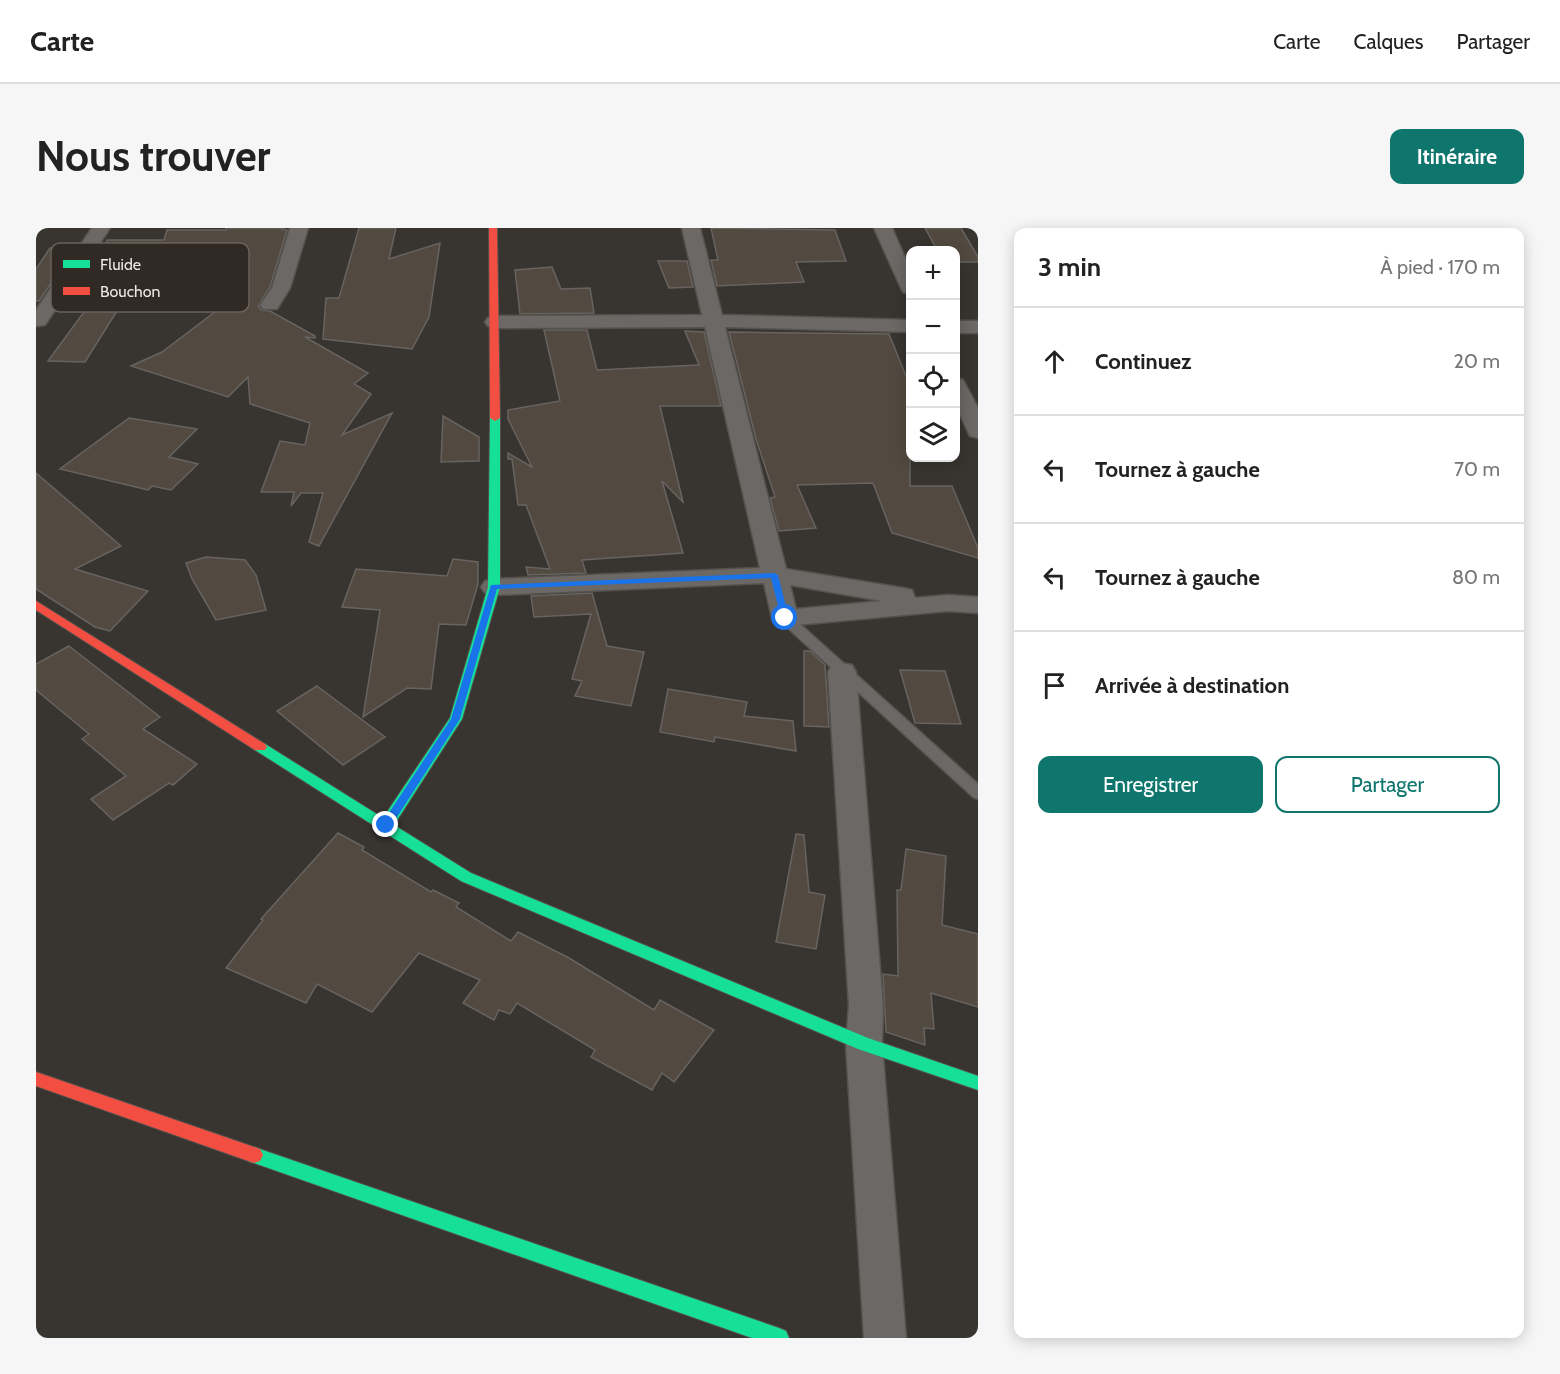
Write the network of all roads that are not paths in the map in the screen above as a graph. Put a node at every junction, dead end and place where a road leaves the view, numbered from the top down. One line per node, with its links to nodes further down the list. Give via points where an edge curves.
1 (101, 228): 6 (street)
2 (299, 228): 9 (street, via 281,288)
3 (493, 228): 12 (street)
4 (691, 228): 11 (street)
5 (883, 228): 7 (street)
6 (91, 243)
7 (906, 279)
8 (51, 302): 10 (street)
9 (270, 305)
10 (38, 321)
11 (712, 321): 12 (street); 13 (street); 18 (street)
12 (495, 322): 19 (street)
13 (906, 326)
14 (960, 327): 15 (street)
15 (978, 327)
16 (960, 393): 17 (street)
17 (978, 431)
18 (774, 575): 19 (street); 20 (street); 23 (street)
19 (494, 586): 26 (street, via 456,719)
20 (948, 603): 22 (street); 23 (street)
21 (36, 605): 26 (street)
22 (978, 605)
23 (785, 618): 24 (lane)
24 (842, 672): 25 (lane); 27 (street, via 866,1006)
25 (978, 793)
26 (386, 825): 27 (street, via 466,877)
27 (864, 1044): 29 (street); 31 (street)
28 (36, 1079): 30 (street)
29 (978, 1083)
30 (779, 1338)
31 (885, 1338)

